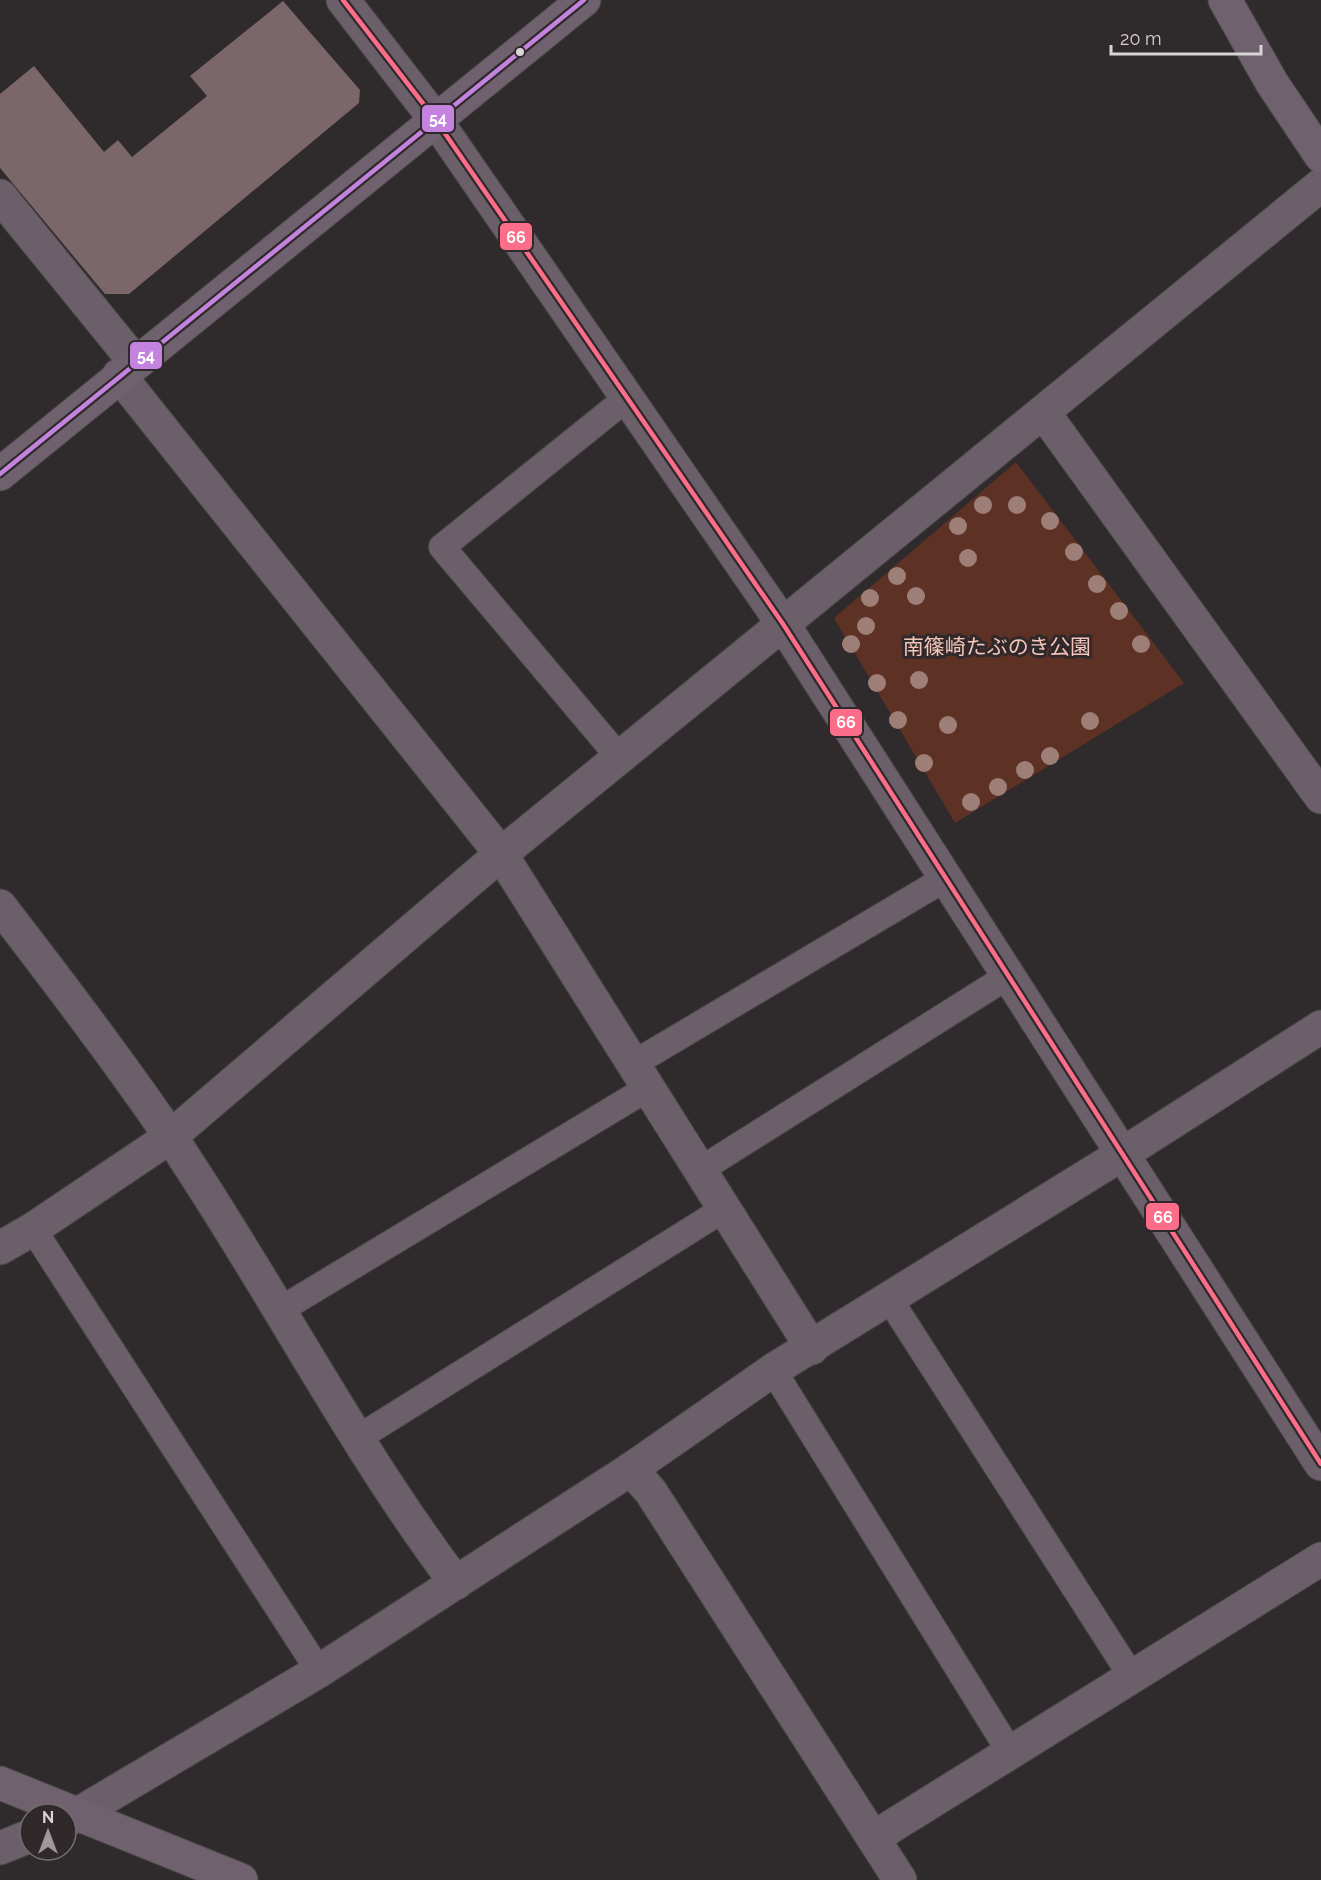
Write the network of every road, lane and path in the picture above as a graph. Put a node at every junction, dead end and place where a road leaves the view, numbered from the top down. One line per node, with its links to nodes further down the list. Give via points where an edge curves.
1 (343, 0): 4 (street)
2 (584, 0): 4 (street)
3 (1225, 0): 5 (street, via 1272,83)
4 (435, 119): 8 (street); 9 (street)
5 (1321, 156)
6 (1321, 185): 10 (street)
7 (0, 196): 8 (street)
8 (127, 368): 11 (street); 15 (street)
9 (627, 398): 12 (street); 13 (lane, via 442,547)
10 (1044, 413): 12 (street); 14 (street)
11 (0, 474)
12 (783, 624): 13 (street); 16 (street)
13 (619, 757): 15 (street)
14 (1321, 797)
15 (501, 854): 20 (street); 21 (street)
16 (946, 878): 18 (street); 20 (lane)
17 (0, 906): 21 (street)
18 (1008, 976): 22 (street); 23 (lane)
19 (1321, 1027): 22 (street)
20 (640, 1076): 23 (street); 28 (lane)
21 (170, 1137): 25 (street); 28 (street)
22 (1124, 1153): 27 (street); 32 (street)
23 (700, 1170): 24 (street)
24 (724, 1209): 29 (street); 31 (lane)
25 (33, 1229): 26 (street); 36 (lane)
26 (0, 1248)
27 (890, 1300): 29 (street); 37 (lane)
28 (280, 1310): 31 (street)
29 (812, 1348): 30 (street)
30 (773, 1370): 33 (street); 38 (lane)
31 (358, 1438): 35 (street)
32 (1321, 1464)
33 (631, 1469): 35 (street); 43 (street, via 651,1492)
34 (1321, 1559): 37 (street)
35 (456, 1582): 36 (street)
36 (319, 1671): 41 (street)
37 (1132, 1677): 38 (street)
38 (1010, 1752): 43 (street)
39 (0, 1783): 40 (street)
40 (38, 1802)
41 (78, 1815)
42 (78, 1821): 46 (street)
43 (873, 1838): 47 (street)
44 (18, 1841): 45 (street)
45 (0, 1848)
46 (241, 1880)
47 (900, 1880)

